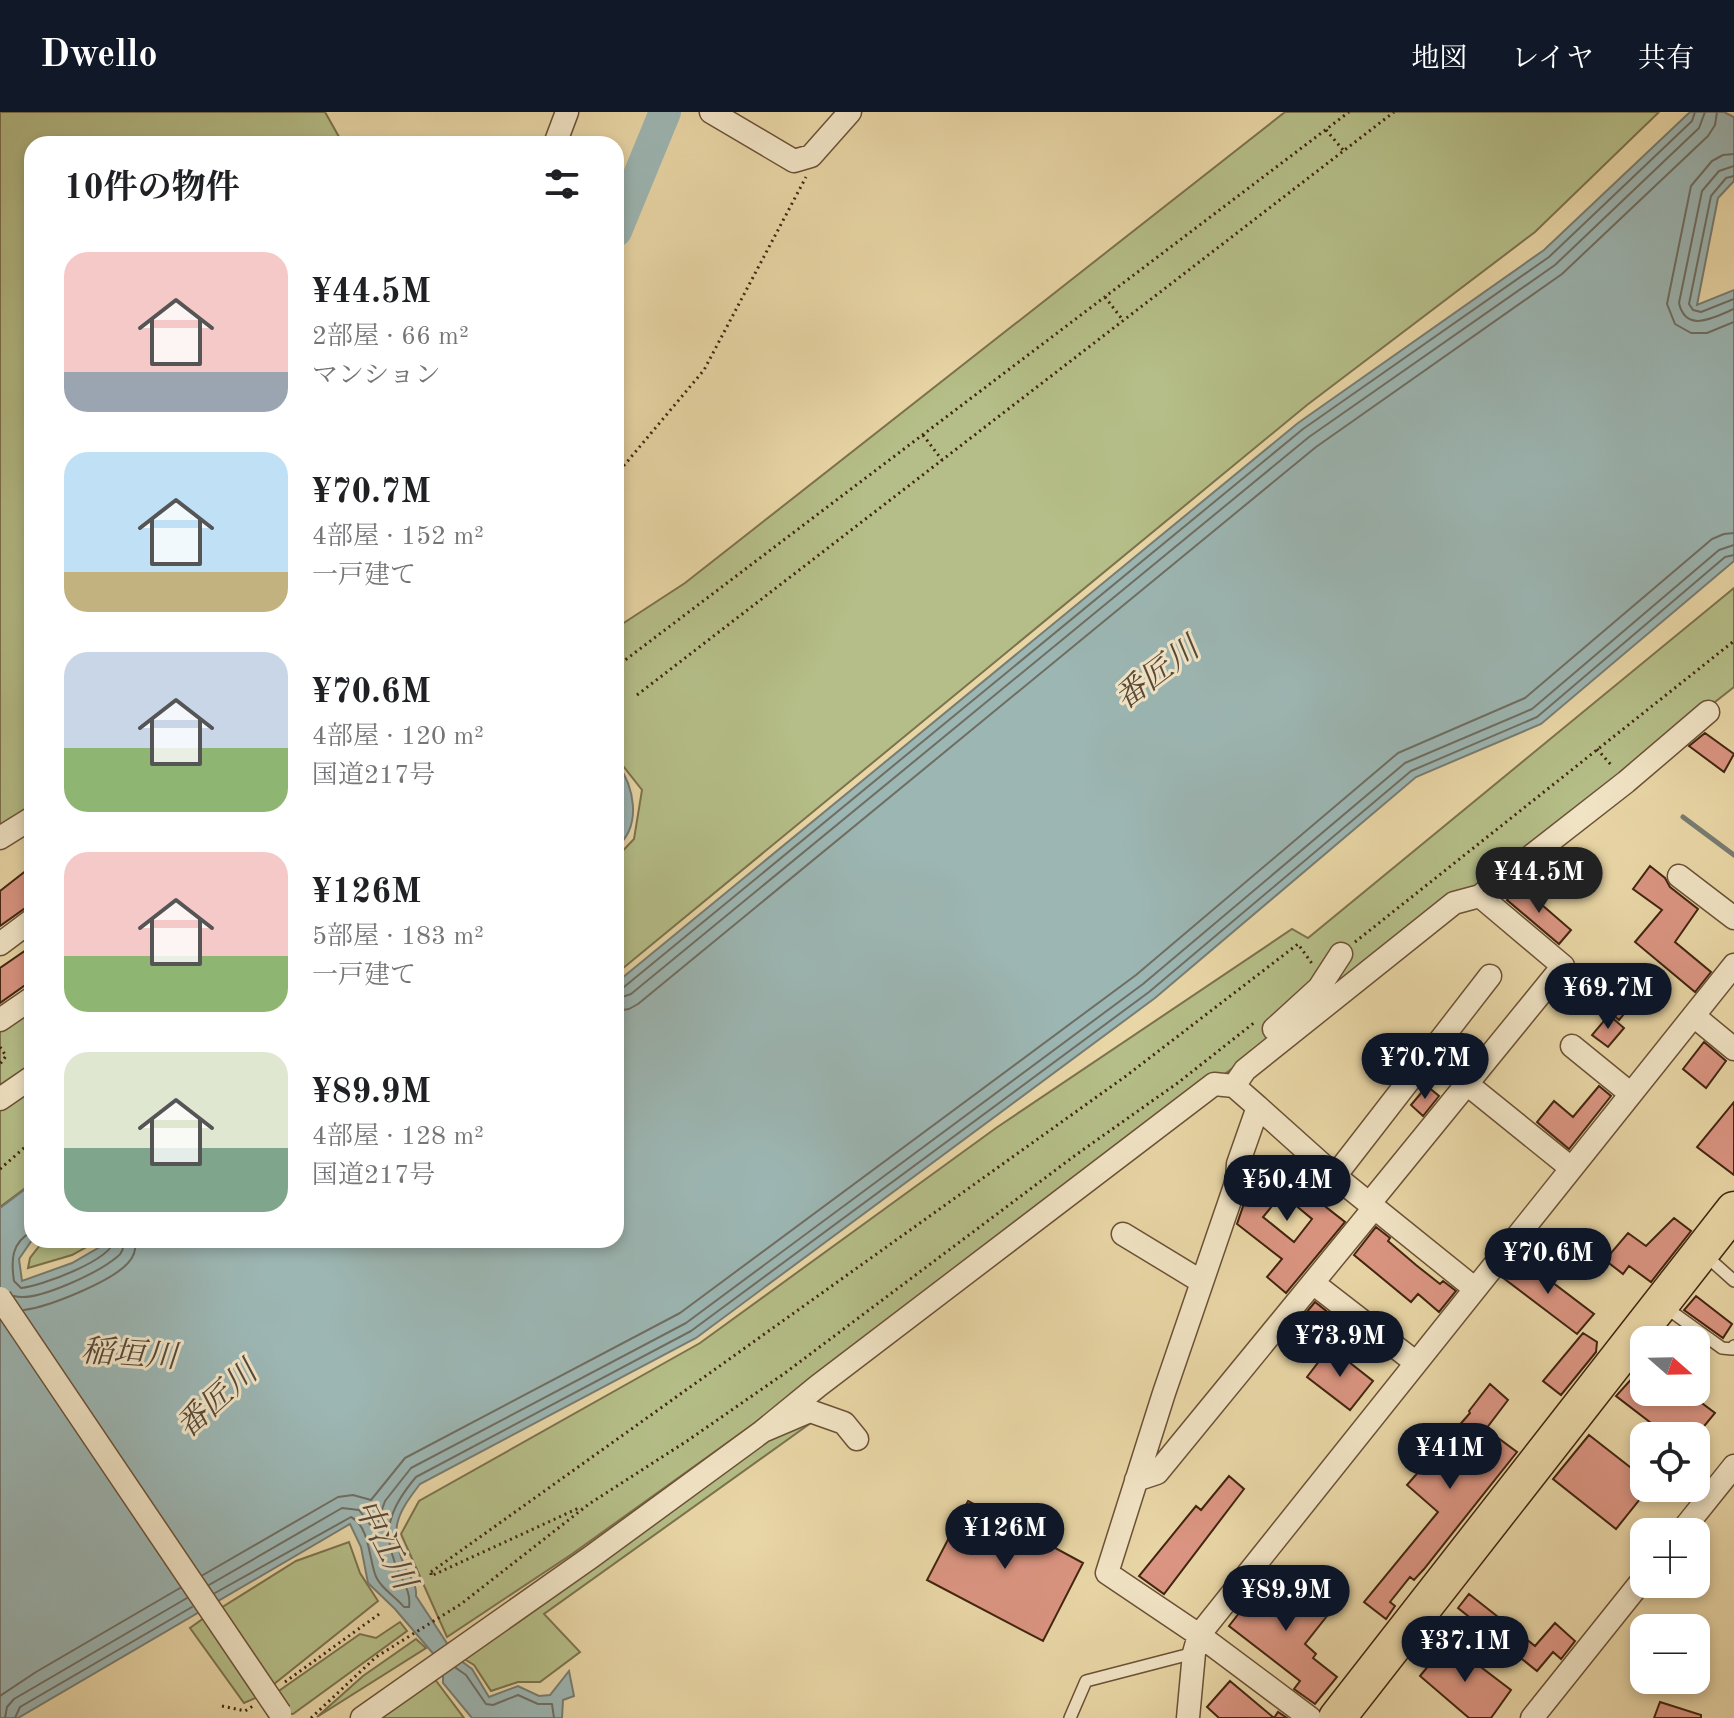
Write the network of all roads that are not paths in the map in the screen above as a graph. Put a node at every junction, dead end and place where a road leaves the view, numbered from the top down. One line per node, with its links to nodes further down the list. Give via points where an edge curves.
1 (567, 112): 4 (street)
2 (711, 112): 3 (street, via 794,161 811,156)
3 (850, 112)
4 (558, 136)
5 (1708, 712): 9 (street)
6 (24, 823): 7 (street)
7 (0, 838)
8 (1679, 876): 10 (street)
9 (1480, 896): 22 (street, via 1563,966); 23 (street, via 1454,903)
10 (1734, 918)
11 (24, 926): 12 (street)
12 (0, 944)
13 (1341, 954): 23 (street, via 1319,988)
14 (1734, 965): 17 (street)
15 (1490, 976): 28 (street)
16 (24, 1004): 18 (street)
17 (1694, 1016): 20 (street); 24 (street)
18 (0, 1020)
19 (1572, 1046): 24 (street)
20 (1734, 1049)
21 (24, 1082): 25 (street)
22 (1467, 1084): 27 (street); 29 (street)
23 (1224, 1085): 26 (street); 41 (street)
24 (1631, 1094): 27 (street)
25 (0, 1099)
26 (1258, 1107): 28 (street); 34 (street)
27 (1571, 1168): 36 (street)
28 (1335, 1176): 29 (street)
29 (1372, 1206): 35 (street); 36 (street)
30 (1734, 1210): 32 (highway)
31 (1123, 1234): 34 (street)
32 (1702, 1251): 33 (lane); 38 (highway)
33 (1733, 1281)
34 (1202, 1282): 44 (street)
35 (1313, 1283): 40 (street); 44 (street, via 1157,1473)
36 (1474, 1288): 40 (street)
37 (0, 1298): 49 (street, bridge)
38 (1661, 1304): 39 (lane, via 1722,1348); 54 (highway)
39 (1734, 1346)
40 (1415, 1362): 48 (street)
41 (763, 1431): 42 (street, via 810,1411 844,1423); 50 (street)
42 (857, 1439)
43 (1734, 1466): 45 (street)
44 (1136, 1480): 48 (street, via 1107,1573)
45 (1725, 1493): 46 (street)
46 (1697, 1518)
47 (1630, 1596): 55 (street)
48 (1196, 1644): 51 (lane, via 1086,1681); 52 (street); 53 (street)
49 (282, 1716)
50 (362, 1718)
51 (1070, 1718)
52 (1188, 1718)
53 (1310, 1718)
54 (1337, 1718)
55 (1532, 1718)

